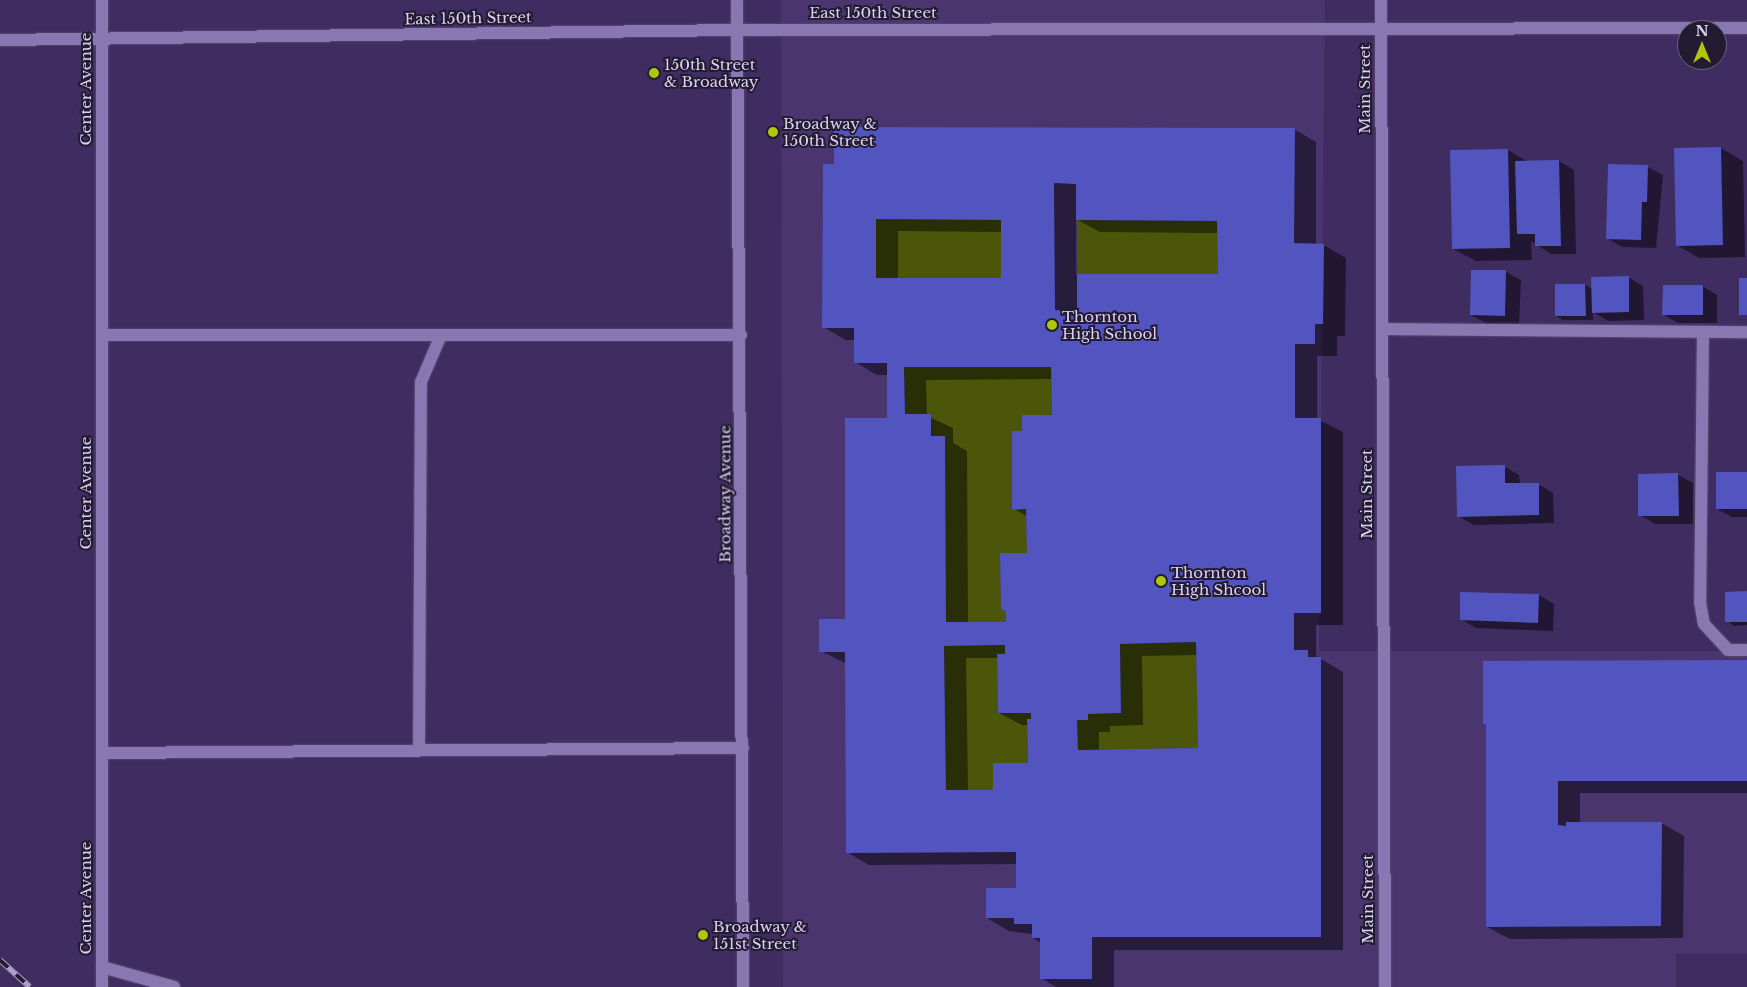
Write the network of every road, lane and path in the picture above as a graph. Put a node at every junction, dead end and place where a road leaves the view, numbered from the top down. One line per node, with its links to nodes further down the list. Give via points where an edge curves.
1 (102, 0): 8 (street, Center Avenue)
2 (737, 0): 6 (street, Broadway Avenue)
3 (1381, 0): 5 (street, Main Street)
4 (1747, 28): 5 (street, East 150th Street)
5 (1381, 29): 6 (street, East 150th Street); 9 (street, Main Street)
6 (738, 30): 8 (street, East 150th Street); 14 (street, Broadway Avenue)
7 (0, 40): 8 (street, East 150th Street)
8 (102, 40): 12 (street, Center Avenue)
9 (1383, 330): 10 (street); 23 (street, Main Street)
10 (1702, 332): 11 (street); 15 (street, via 1700,602 1704,624 1728,650)
11 (1747, 332)
12 (102, 335): 13 (street); 18 (street, Center Avenue)
13 (441, 335): 14 (street); 17 (street, via 421,382)
14 (741, 335): 16 (street, Broadway Avenue)
15 (1747, 650)
16 (743, 748): 17 (street); 22 (street, Broadway Avenue)
17 (419, 750): 18 (street)
18 (102, 753): 19 (street, Center Avenue)
19 (102, 967): 20 (street, Center Avenue); 21 (street)
20 (102, 987)
21 (174, 987)
22 (743, 987)
23 (1385, 987)

